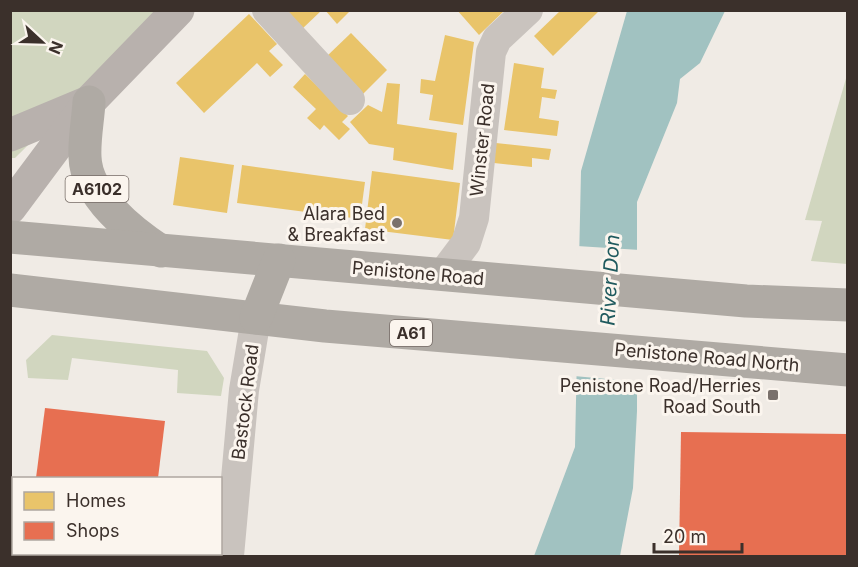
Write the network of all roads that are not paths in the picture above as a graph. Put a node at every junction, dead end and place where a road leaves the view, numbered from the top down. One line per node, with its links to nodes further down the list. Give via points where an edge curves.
1 (178, 10): 5 (main road, A6102)
2 (267, 10): 4 (street)
3 (528, 10): 11 (street, Winster Road, via 497,39 491,52 474,218 466,243)
4 (350, 100)
5 (89, 102): 6 (main road, A6102); 7 (main road, A6102); 9 (highway, A6102, via 85,159 93,183 127,228)
6 (10, 135)
7 (10, 208)
8 (10, 237): 9 (highway, Penistone Road)
9 (161, 251): 10 (highway, Penistone Road)
10 (279, 260): 11 (highway, Penistone Road); 14 (highway)
11 (442, 275): 13 (highway, Penistone Road)
12 (10, 290): 14 (highway, A61)
13 (837, 304)
14 (256, 318): 15 (highway, Penistone Road North / A61); 16 (street, Bastock Road, via 244,390)
15 (848, 370)
16 (229, 556)

